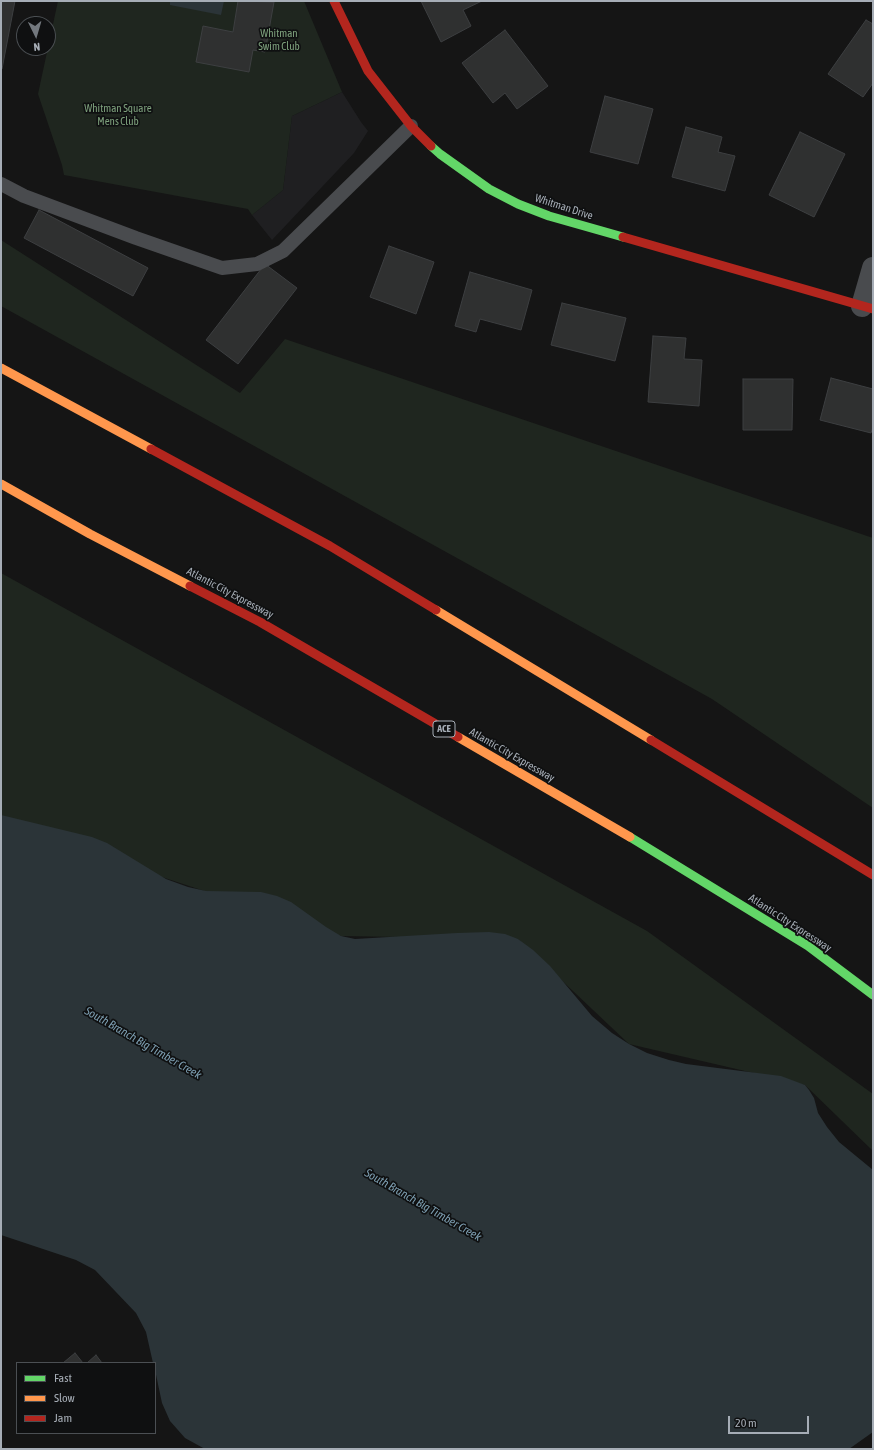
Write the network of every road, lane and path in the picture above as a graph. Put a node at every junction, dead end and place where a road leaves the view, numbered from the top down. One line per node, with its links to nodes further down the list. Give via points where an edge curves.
1 (334, 1): 2 (main road, Whitman Drive, via 368,72)
2 (411, 126): 3 (lane, via 283,251 257,264 222,268 24,196); 5 (main road, Whitman Drive, via 440,154 463,171 489,189 518,204 578,224)
3 (1, 184)
4 (873, 268): 5 (street)
5 (868, 308)
6 (1, 368): 8 (main road, via 330,546)
7 (1, 484): 9 (main road, Atlantic City Expressway / ACE, via 90,534 260,622 611,826 808,946)
8 (873, 875)
9 (873, 995)

